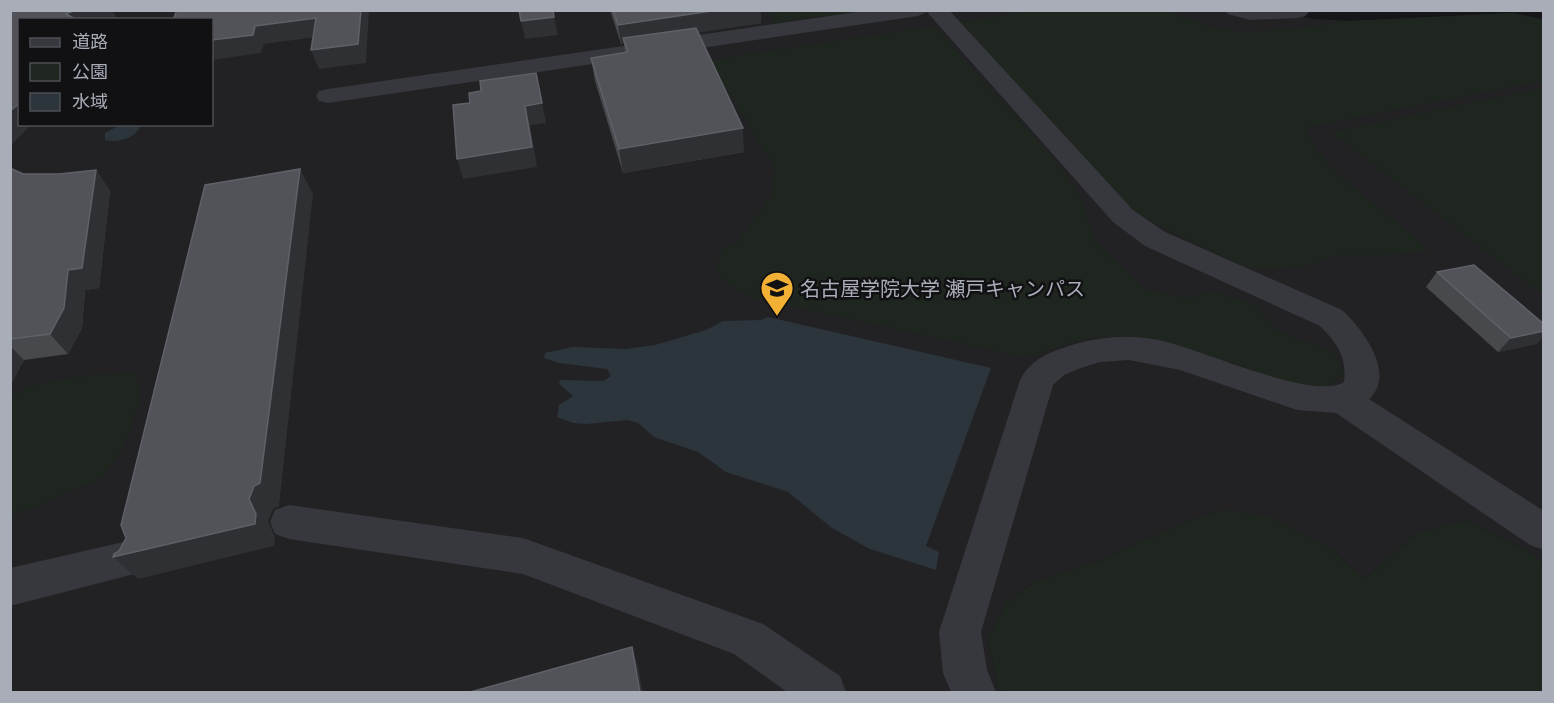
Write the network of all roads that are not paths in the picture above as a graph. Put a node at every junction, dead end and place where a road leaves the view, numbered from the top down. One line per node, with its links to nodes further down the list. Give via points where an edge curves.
1 (918, 10): 6 (street)
2 (937, 10): 7 (street, via 1123,216 1155,239 1331,318 1350,334 1363,369 1360,388)
3 (1235, 10): 5 (street, via 1250,14)
4 (1320, 10): 5 (street)
5 (1296, 11)
6 (328, 96)
7 (1343, 400): 9 (street); 13 (street, via 1298,397 1180,357 1142,350 1088,351 1047,367 1037,380 960,632 965,673)
8 (289, 522): 12 (street, via 523,556 748,639)
9 (1544, 533)
10 (128, 559): 11 (street)
11 (10, 587)
12 (824, 693)
13 (974, 693)

